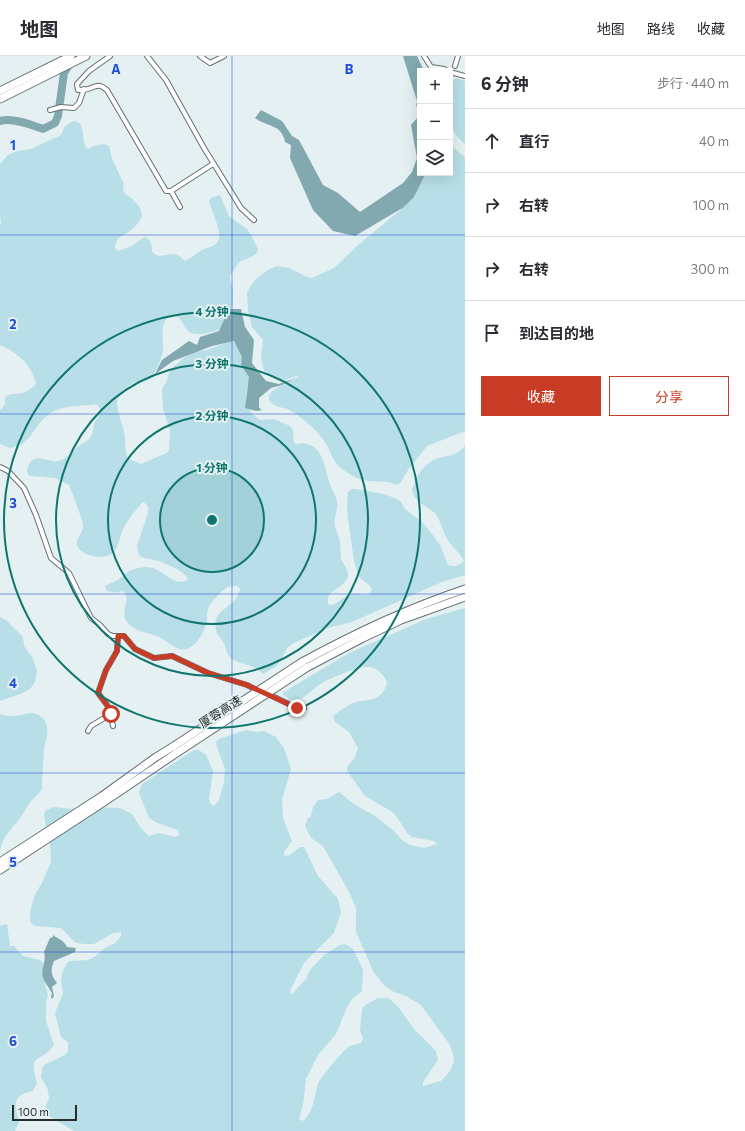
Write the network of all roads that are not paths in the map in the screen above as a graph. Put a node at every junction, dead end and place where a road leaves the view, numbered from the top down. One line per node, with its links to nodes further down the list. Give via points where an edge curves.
1 (70, 56): 14 (highway)
2 (86, 56): 15 (highway)
3 (110, 56): 13 (street, via 77,84 78,90)
4 (147, 56): 17 (street, via 166,80)
5 (200, 56): 6 (street, via 210,63)
6 (224, 56)
7 (424, 56): 10 (street)
8 (458, 56): 9 (street)
9 (455, 66)
10 (430, 68)
11 (453, 73): 12 (street)
12 (465, 76)
13 (84, 89): 16 (street, via 79,103 74,108 60,107); 18 (street, via 96,85 106,90 166,191)
14 (0, 91)
15 (0, 99)
16 (51, 110)
17 (213, 164): 18 (street); 20 (street, via 241,208)
18 (171, 191): 19 (street)
19 (180, 207)
20 (254, 220)
21 (0, 467): 24 (street, via 8,471 24,488 51,558 69,573 91,618 108,634)
22 (465, 589): 25 (highway, 厦蓉高速, via 359,632)
23 (465, 597): 25 (highway, 厦蓉高速, via 401,620)
24 (118, 636): 26 (street, via 124,636 135,649 154,658 172,656 208,673 247,685 297,708); 27 (street, via 117,651 106,670 98,693)
25 (304, 665): 30 (highway, 厦蓉高速, bridge)
26 (304, 708)
27 (111, 714): 28 (street); 29 (street, via 91,726)
28 (113, 726)
29 (88, 731)
30 (158, 760): 31 (highway, 厦蓉高速); 32 (highway, 厦蓉高速, via 107,800)
31 (0, 862)
32 (0, 870)

